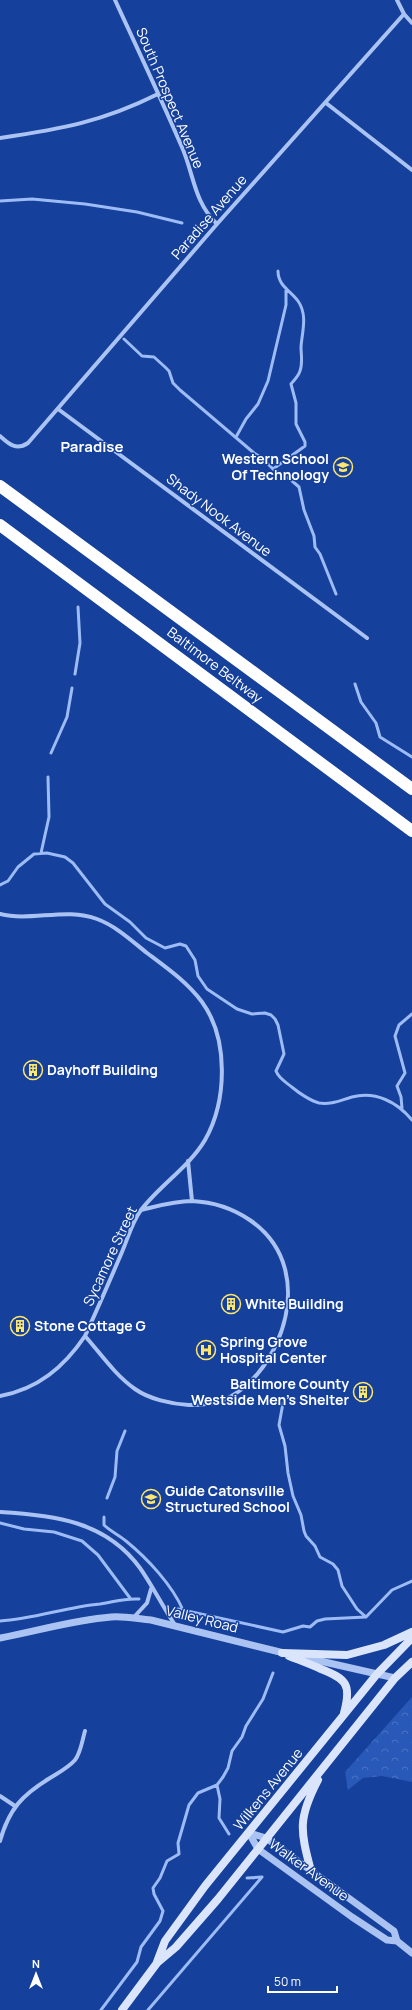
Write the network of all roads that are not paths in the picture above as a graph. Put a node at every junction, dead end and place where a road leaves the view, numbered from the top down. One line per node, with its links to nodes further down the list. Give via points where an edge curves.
1 (115, 0): 5 (street, South Prospect Avenue)
2 (397, 0): 3 (street)
3 (404, 14): 4 (street); 6 (street, Paradise Avenue)
4 (412, 23)
5 (158, 94): 7 (street, via 90,122); 9 (street, South Prospect Avenue, via 186,156 201,205)
6 (326, 103): 8 (street); 9 (street, Paradise Avenue)
7 (0, 138)
8 (412, 170)
9 (217, 224): 10 (street, Paradise Avenue)
10 (58, 409): 11 (street, Paradise Avenue, via 22,447 11,445); 14 (street, Shady Nook Avenue)
11 (0, 436)
12 (0, 486): 15 (highway, Baltimore Beltway)
13 (0, 524): 16 (highway, Baltimore Beltway)
14 (367, 638)
15 (412, 789)
16 (412, 830)
17 (0, 914): 18 (street, Sycamore Street, via 61,914 95,918 108,924 174,974 203,1003 218,1038 221,1078 214,1119 205,1139)
18 (188, 1162): 19 (street); 20 (street, Sycamore Street)
19 (192, 1201): 20 (street, via 175,1202); 21 (street, via 216,1205 245,1216 259,1226 280,1254 287,1288 283,1326 276,1345 257,1374 229,1398 198,1405 178,1405 136,1390 122,1379)
20 (141, 1211): 21 (street, Sycamore Street)
21 (85, 1336): 22 (street, Sycamore Street, via 75,1352 54,1373 26,1390)
22 (0, 1396)
23 (0, 1512): 24 (street, via 50,1516 96,1531 130,1556)
24 (151, 1588): 25 (street, via 151,1596 147,1603); 26 (street)
25 (133, 1618): 26 (street, Valley Road); 28 (street, Valley Road, via 90,1620)
26 (176, 1626): 30 (street, Valley Road)
27 (412, 1632): 30 (main road, via 384,1645 347,1655)
28 (0, 1638)
29 (412, 1638): 32 (main road, Wilkens Avenue)
30 (282, 1653): 32 (street, Valley Road); 34 (main road, via 339,1676 348,1691)
31 (412, 1662): 33 (main road, Wilkens Avenue)
32 (377, 1674): 33 (street, Valley Road); 34 (main road, Wilkens Avenue)
33 (395, 1678): 36 (main road, Wilkens Avenue)
34 (343, 1716): 39 (main road, Wilkens Avenue)
35 (84, 1731): 38 (street, via 75,1760 36,1786)
36 (327, 1764): 40 (main road, Wilkens Avenue); 43 (main road, via 304,1813 303,1840)
37 (0, 1796): 38 (street)
38 (15, 1806): 41 (street, via 8,1817)
39 (249, 1833): 40 (street, Walker Avenue); 42 (street, Walker Avenue); 46 (main road, Wilkens Avenue, via 205,1886 165,1941)
40 (266, 1838): 42 (main road, Wilkens Avenue); 43 (street, Walker Avenue)
41 (0, 1841)
42 (258, 1848): 44 (street, Walker Avenue, via 387,1940); 46 (main road, Wilkens Avenue, via 176,1947)
43 (311, 1871): 44 (street, Walker Avenue, via 394,1931)
44 (397, 1941): 45 (street, Walker Avenue)
45 (412, 1953)
46 (157, 1963): 47 (main road, Wilkens Avenue)
47 (122, 2010)

